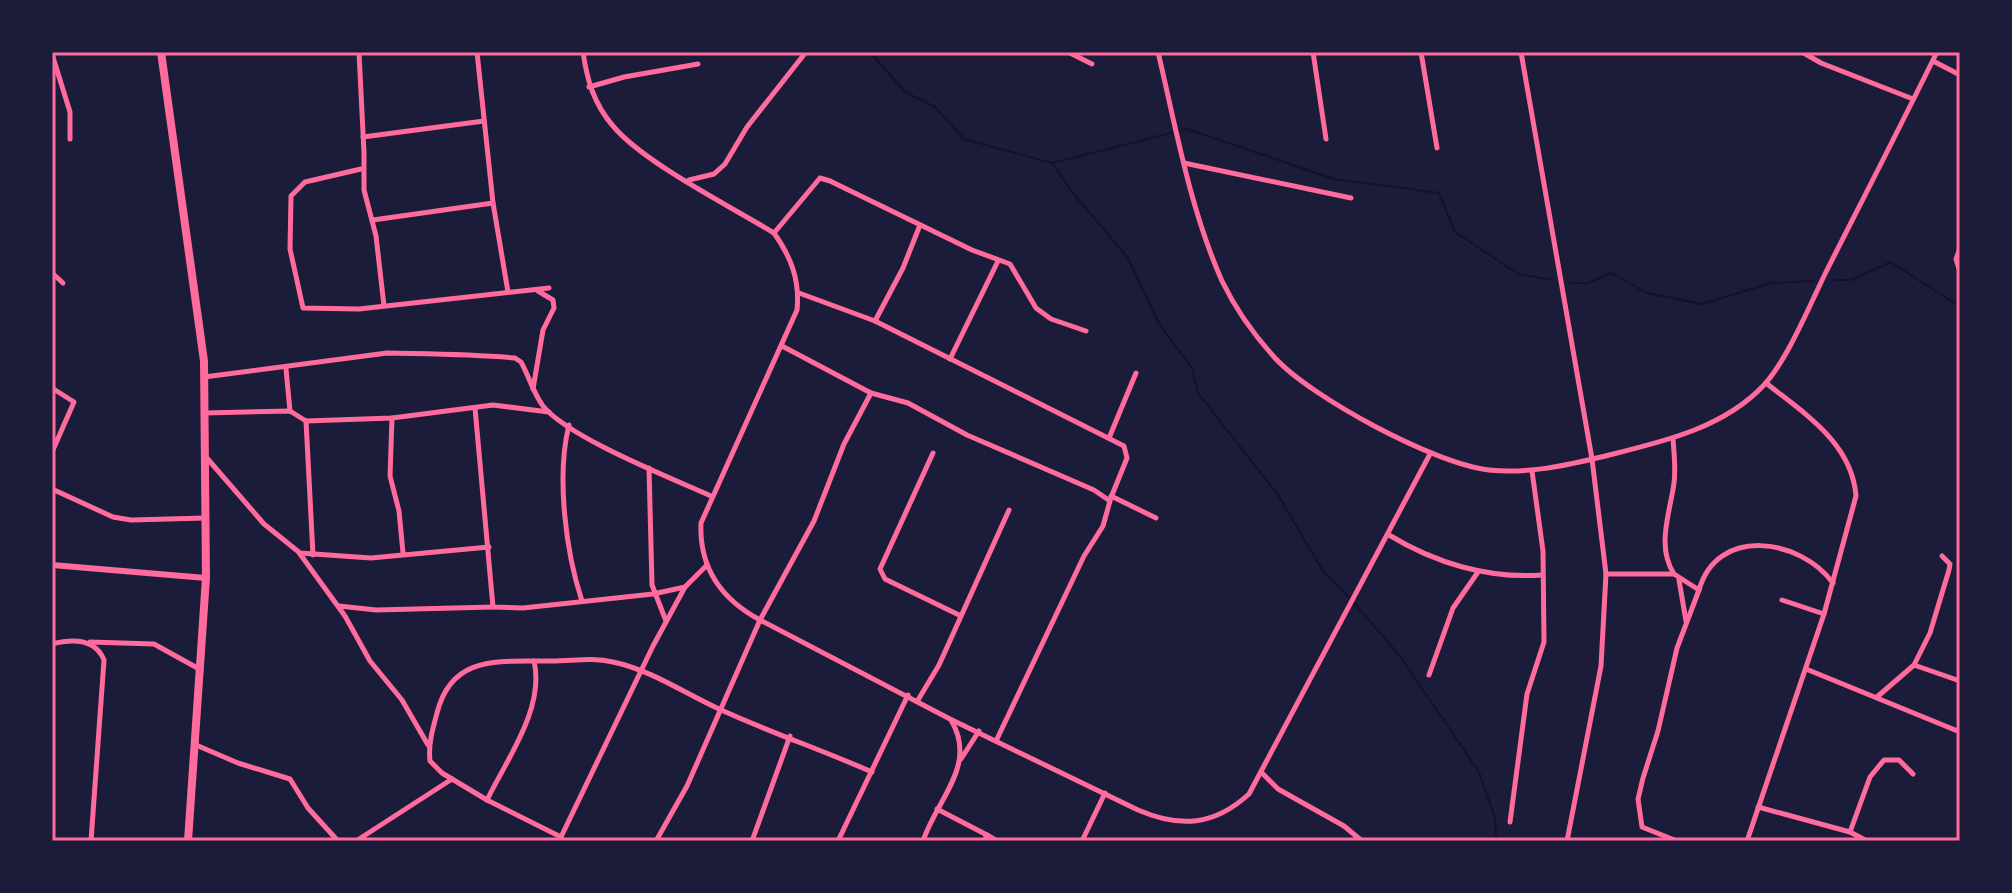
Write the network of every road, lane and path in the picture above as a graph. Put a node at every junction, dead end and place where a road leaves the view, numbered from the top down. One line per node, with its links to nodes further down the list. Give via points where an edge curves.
1 (161, 52): 49 (highway)
2 (359, 52): 21 (street)
3 (477, 52): 20 (street)
4 (583, 52): 18 (street)
5 (806, 52): 27 (street, via 725,164 714,174)
6 (1068, 52): 16 (street)
7 (1158, 52): 25 (street)
8 (1313, 52): 23 (street)
9 (1421, 52): 24 (street)
10 (1521, 52): 67 (street)
11 (1802, 52): 19 (street)
12 (1937, 52): 14 (street)
13 (52, 54): 22 (street, via 70,112)
14 (1933, 61): 17 (street); 19 (street)
15 (698, 64): 18 (street)
16 (1092, 64)
17 (1960, 75)
18 (589, 87): 27 (street, via 620,134)
19 (1913, 99): 50 (street)
20 (484, 121): 21 (street); 29 (street)
21 (363, 137): 26 (street)
22 (70, 139)
23 (1326, 139)
24 (1437, 148)
25 (1183, 162): 28 (street); 65 (street, via 1223,281 1276,360 1318,391)
26 (361, 169): 30 (street); 42 (street, via 305,182 295,190 289,203 290,249 303,308)
27 (688, 180): 32 (street)
28 (1351, 198)
29 (493, 203): 30 (street); 40 (street)
30 (373, 220): 42 (street)
31 (920, 225): 32 (street, via 820,178); 34 (street); 43 (street)
32 (774, 233): 41 (street, via 788,253)
33 (1960, 248): 35 (street)
34 (998, 261): 44 (street, via 1014,268 1036,308); 46 (street)
35 (1960, 272)
36 (52, 273): 37 (street)
37 (63, 283)
38 (549, 288): 39 (street)
39 (538, 290): 40 (street); 52 (street, via 553,300 554,308 543,330)
40 (508, 292): 42 (street)
41 (799, 293): 43 (street); 45 (street)
42 (384, 306)
43 (875, 321): 46 (street)
44 (1086, 331)
45 (782, 346): 53 (street); 71 (street)
46 (950, 359): 61 (street)
47 (286, 369): 49 (street); 52 (street, via 387,353 463,353 515,358); 55 (street)
48 (1136, 373): 61 (street)
49 (204, 377): 57 (highway)
50 (1766, 383): 62 (street, via 1718,418); 89 (street, via 1827,434 1851,467 1856,496)
51 (52, 388): 63 (street, via 74,402)
52 (533, 390): 56 (street)
53 (871, 393): 72 (street, via 908,403); 99 (street, via 814,521)
54 (475, 408): 56 (street); 58 (street); 77 (street)
55 (290, 411): 57 (street); 59 (street)
56 (550, 412): 60 (street)
57 (205, 413): 66 (highway)
58 (392, 418): 59 (street); 79 (street, via 390,476)
59 (306, 421): 80 (street)
60 (569, 425): 68 (street); 94 (street, via 565,500 572,572)
61 (1109, 438): 72 (street, via 1127,452)
62 (1673, 439): 67 (street); 87 (street, via 1675,482 1665,548 1667,563)
63 (52, 452)
64 (933, 453): 98 (street, via 880,569 885,579)
65 (1430, 454): 69 (street, via 1488,470); 76 (street)
66 (206, 457): 74 (highway); 78 (street, via 264,524)
67 (1592, 459): 69 (street); 85 (street)
68 (649, 468): 71 (street); 92 (street)
69 (1532, 471): 86 (street)
70 (52, 489): 74 (street, via 113,517)
71 (711, 496): 83 (street, via 701,523)
72 (1111, 498): 75 (street); 119 (street, via 1103,526)
73 (1009, 510): 98 (street)
74 (206, 518): 88 (highway)
75 (1156, 518)
76 (1389, 535): 84 (street, via 1422,553); 124 (street)
77 (489, 547): 79 (street); 96 (street)
78 (300, 553): 80 (street); 95 (street)
79 (403, 553): 80 (street)
80 (313, 556)
81 (1942, 556): 105 (street, via 1949,570)
82 (52, 565): 88 (street)
83 (706, 566): 90 (street); 99 (street, via 739,609)
84 (1479, 571): 86 (street); 109 (street, via 1453,608)
85 (1606, 574): 87 (street); 146 (street, via 1601,666)
86 (1542, 575): 131 (street, via 1544,642 1527,694)
87 (1677, 576): 91 (street); 101 (street)
88 (206, 578): 107 (highway)
89 (1833, 584): 91 (street, via 1804,556 1748,546 1715,559); 97 (street)
90 (685, 587): 92 (street); 100 (street)
91 (1699, 590): 101 (street)
92 (653, 594): 94 (street); 100 (street)
93 (1782, 600): 97 (street)
94 (582, 601): 96 (street)
95 (337, 605): 96 (street, via 376,610); 121 (street)
96 (493, 607)
97 (1824, 614): 106 (street)
98 (959, 615): 113 (street)
99 (760, 620): 111 (street); 114 (street)
100 (666, 621): 108 (street)
101 (1687, 621): 147 (street, via 1638,799 1642,827)
102 (86, 642): 103 (street); 107 (street, via 154,644); 135 (street, via 104,660)
103 (52, 644)
104 (534, 661): 108 (street, via 589,658); 121 (street, via 474,666 456,676 442,695); 128 (street, via 534,704)
105 (1914, 665): 110 (street); 112 (street)
106 (1806, 669): 112 (street); 129 (street)
107 (202, 671): 120 (highway)
108 (641, 671): 114 (street); 134 (street)
109 (1429, 675)
110 (1960, 681)
111 (908, 695): 113 (street); 123 (street)
112 (1877, 697): 117 (street)
113 (918, 700): 115 (street)
114 (719, 709): 118 (street); 139 (street, via 687,786)
115 (950, 719): 116 (street); 122 (street, via 962,743)
116 (979, 731): 119 (street); 122 (street)
117 (1960, 732)
118 (790, 736): 123 (street); 140 (street)
119 (997, 739): 127 (street)
120 (196, 745): 136 (highway); 137 (street, via 290,779)
121 (429, 747): 126 (street, via 432,764)
122 (960, 760): 130 (street)
123 (872, 772): 141 (street)
124 (1263, 774): 127 (street, via 1233,809 1193,823 1164,821); 145 (street, via 1278,789)
125 (1913, 774): 132 (street, via 1899,760 1884,760 1870,777)
126 (452, 779): 128 (street); 138 (street)
127 (1105, 793): 144 (street)
128 (487, 800): 134 (street)
129 (1758, 807): 132 (street); 148 (street)
130 (937, 809): 133 (street); 142 (street)
131 (1510, 822)
132 (1850, 832): 149 (street)
133 (985, 838): 143 (street)
134 (562, 839)
135 (91, 841)
136 (188, 841)
137 (338, 841)
138 (356, 841)
139 (656, 841)
140 (752, 841)
141 (838, 841)
142 (923, 841)
143 (997, 841)
144 (1082, 841)
145 (1362, 841)
146 (1567, 841)
147 (1677, 841)
148 (1747, 841)
149 (1867, 841)

